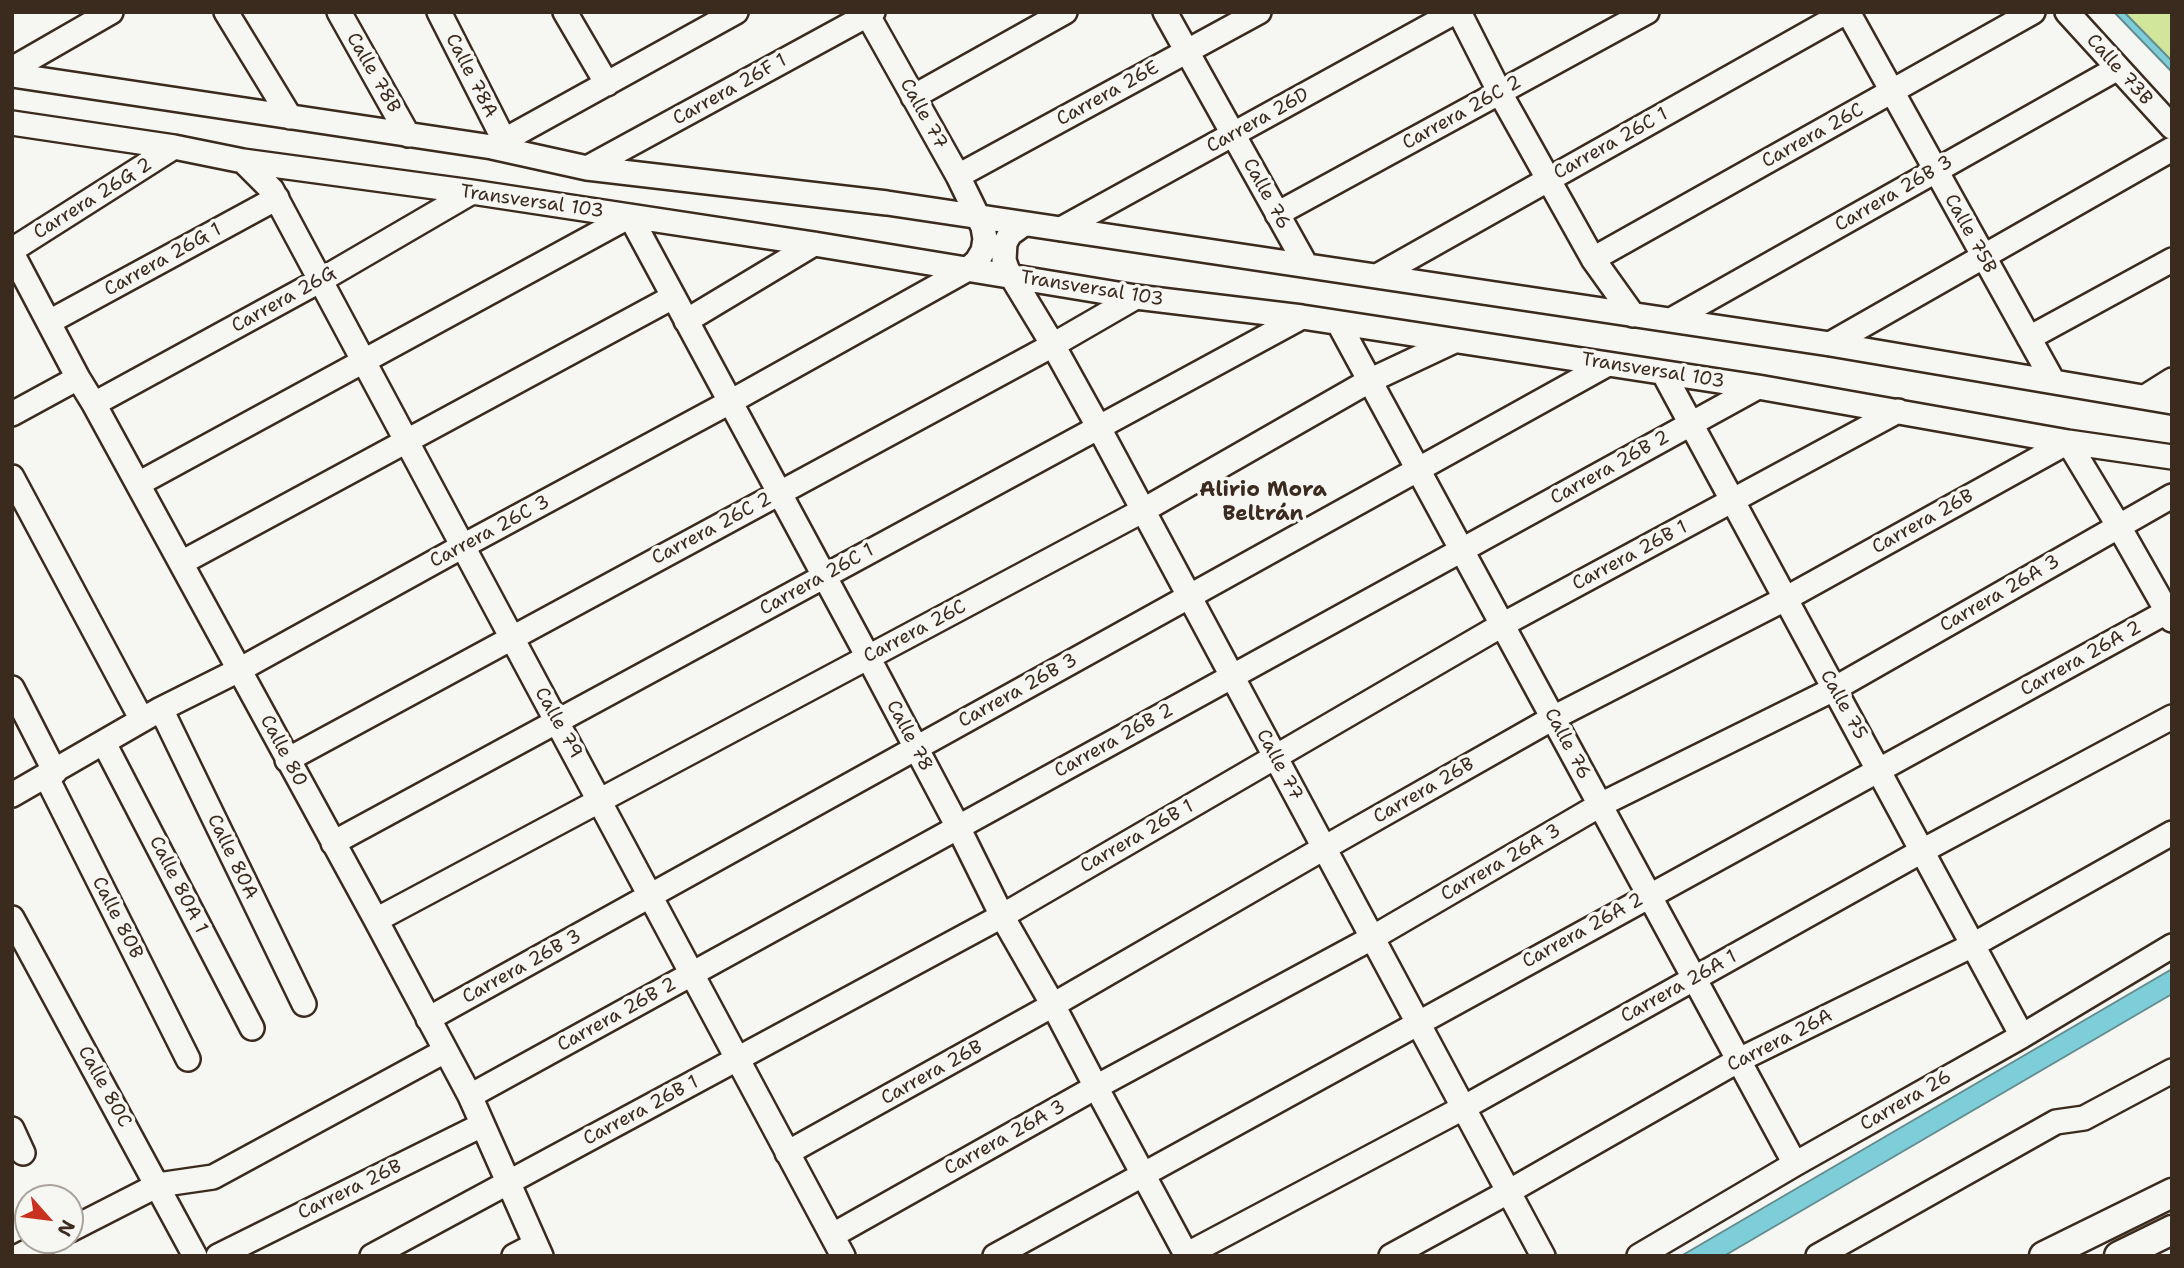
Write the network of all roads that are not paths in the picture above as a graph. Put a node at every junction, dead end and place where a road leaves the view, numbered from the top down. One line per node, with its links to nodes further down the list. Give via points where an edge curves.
1 (226, 12): 24 (street)
2 (339, 12): 27 (street, Calle 78B)
3 (439, 12): 29 (street, Calle 78A)
4 (565, 12): 20 (street)
5 (736, 12): 20 (street)
6 (1065, 12): 23 (street)
7 (1165, 12): 16 (street, Calle 76)
8 (1259, 12): 16 (street, Carrera 26E)
9 (1457, 12): 22 (street); 28 (street, Carrera 26D)
10 (1647, 12): 22 (street, Carrera 26C 2)
11 (1847, 12): 21 (street, Calle 75B); 37 (street, Carrera 26C 1)
12 (2033, 12): 21 (street, Carrera 26C)
13 (2067, 12): 17 (street, Calle 73B)
14 (869, 13): 23 (street, Calle 77); 34 (street, Carrera 26F 1)
15 (102, 14): 18 (street)
16 (1186, 51): 28 (street, Calle 76); 36 (street, Carrera 26E)
17 (2118, 68): 26 (street, Calle 73B); 35 (street, Carrera 26B 3)
18 (12, 69)
19 (12, 75): 24 (street)
20 (607, 83): 29 (street)
21 (1892, 92): 35 (street, Calle 75B); 48 (street, Carrera 26C)
22 (1500, 93): 37 (street); 40 (street, Carrera 26C 2)
23 (913, 97): 36 (street, Calle 77)
24 (290, 117): 27 (street)
25 (12, 123): 30 (street, Transversal 103)
26 (2172, 127)
27 (408, 135): 29 (street)
28 (1233, 135): 40 (street, Calle 76); 44 (street, Carrera 26D)
29 (498, 144): 34 (street)
30 (174, 147): 32 (street, Transversal 103); 46 (street, Carrera 26G 2)
31 (2172, 149): 47 (street)
32 (243, 161): 33 (street, Transversal 103); 39 (street, Calle 79)
33 (290, 167): 38 (street, Transversal 103); 39 (street)
34 (587, 168): 42 (street)
35 (1935, 171): 47 (street, Calle 75B); 59 (street, Carrera 26B 3)
36 (958, 176): 42 (street, Calle 77)
37 (1548, 180): 48 (street); 52 (street, Carrera 26C 1)
38 (472, 192): 41 (street, Transversal 103); 54 (street, Carrera 26G)
39 (274, 194): 54 (street, Calle 79); 61 (street, Carrera 26G 1)
40 (1277, 214): 50 (street, Calle 76)
41 (630, 216): 45 (street, Transversal 103); 55 (street, Calle 78); 67 (street)
42 (977, 217): 43 (street); 51 (street, Calle 77, via 983,227 983,251)
43 (1024, 224): 44 (street); 53 (street, Calle 77, via 1005,243 1004,260)
44 (1061, 229): 50 (street)
45 (814, 244): 51 (street, Transversal 103); 60 (street)
46 (12, 251): 61 (street, Calle 80)
47 (1983, 257): 63 (street, Calle 75B); 65 (street)
48 (1593, 259): 57 (street)
49 (2172, 260): 63 (street)
50 (1306, 265): 52 (street)
51 (968, 269): 53 (street, Transversal 103); 76 (street, Carrera 26C 3)
52 (1377, 276): 57 (street)
53 (1012, 277): 56 (street, Transversal 103); 66 (street, Calle 77)
54 (321, 280): 67 (street, Calle 79); 78 (street, Carrera 26G)
55 (673, 297): 60 (street, Calle 78); 83 (street)
56 (1136, 297): 58 (street, Transversal 103); 66 (street, Carrera 26C 2)
57 (1633, 315): 59 (street)
58 (1302, 317): 62 (street, Transversal 103); 82 (street, Carrera 26C 1)
59 (1671, 320): 65 (street)
60 (686, 321): 76 (street, Calle 78)
61 (50, 322): 70 (street, Calle 80)
62 (1339, 324): 64 (street, Transversal 103); 72 (street, Calle 76)
63 (2029, 338): 73 (street, Calle 75B)
64 (1452, 342): 68 (street, Transversal 103); 72 (street, Carrera 26C)
65 (1830, 344): 73 (street)
66 (1053, 345): 82 (street, Calle 77); 89 (street, Carrera 26C 2)
67 (364, 362): 83 (street, Calle 79); 88 (street)
68 (1608, 364): 69 (street, Transversal 103); 86 (street, Carrera 26B 3)
69 (1664, 374): 74 (street, Transversal 103); 81 (street, Calle 75)
70 (78, 377): 78 (street, Calle 80); 80 (street)
71 (2172, 380): 75 (street)
72 (1370, 381): 86 (street, Calle 76); 92 (street, Carrera 26C)
73 (2053, 381): 75 (street)
74 (1758, 387): 79 (street, Transversal 103); 81 (street, Carrera 26B 2)
75 (2145, 397): 77 (street)
76 (730, 402): 89 (street, Calle 78); 94 (street, Carrera 26C 3)
77 (2172, 402)
78 (94, 404): 88 (street, Calle 80)
79 (1898, 411): 84 (street, Transversal 103); 91 (street, Carrera 26B 1)
80 (12, 414)
81 (1691, 424): 91 (street, Calle 75); 95 (street, Carrera 26B 2)
82 (1098, 428): 92 (street, Calle 77); 97 (street, Carrera 26C 1)
83 (407, 442): 94 (street, Calle 79); 96 (street)
84 (2068, 442): 85 (street, Transversal 103); 93 (street); 99 (street, Carrera 26B)
85 (2172, 457)
86 (1418, 470): 95 (street, Calle 76); 98 (street, Carrera 26B 3)
87 (12, 477): 108 (street, Calle 80A)
88 (138, 484): 96 (street, Calle 80)
89 (778, 493): 97 (street, Calle 78); 102 (street, Carrera 26C 2)
90 (2172, 496): 93 (street, Carrera 26A 3)
91 (1733, 501): 99 (street, Calle 75); 101 (street, Carrera 26B 1)
92 (1142, 511): 98 (street, Calle 77); 103 (street, Carrera 26C)
93 (2118, 525): 100 (street); 107 (street, Carrera 26A 3)
94 (463, 546): 102 (street, Calle 79); 104 (street, Carrera 26C 3)
95 (1462, 550): 101 (street, Calle 76); 105 (street, Carrera 26B 2)
96 (181, 563): 104 (street, Calle 80)
97 (824, 577): 103 (street, Calle 78); 111 (street, Carrera 26C 1)
98 (1189, 597): 105 (street, Calle 77); 113 (street, Carrera 26B 3)
99 (1785, 599): 107 (street, Calle 75); 110 (street, Carrera 26B)
100 (2170, 613): 116 (street, Carrera 26A 2)
101 (1502, 625): 110 (street, Calle 76); 114 (street, Carrera 26B 1)
102 (512, 638): 111 (street, Calle 79); 115 (street, Carrera 26C 2)
103 (868, 657): 113 (street, Calle 78); 119 (street, Carrera 26C)
104 (239, 670): 108 (street, Carrera 26C 3); 115 (street, Calle 80)
105 (1231, 676): 114 (street, Calle 77); 121 (street, Carrera 26B 2)
106 (12, 688): 117 (street, Calle 80B)
107 (1834, 689): 116 (street, Calle 75); 120 (street, Carrera 26A 3)
108 (151, 715): 112 (street, Carrera 26C 3); 136 (street, Calle 80A)
109 (2172, 717): 125 (street, Carrera 26A 1)
110 (1553, 718): 120 (street, Calle 76); 124 (street, Carrera 26B)
111 (557, 722): 119 (street, Calle 79); 123 (street, Carrera 26C 1)
112 (104, 743): 117 (street, Carrera 26C 3); 140 (street, Calle 80A 1)
113 (915, 748): 121 (street, Calle 78); 127 (street, Carrera 26B 3)
114 (1275, 757): 124 (street, Calle 77); 128 (street, Carrera 26B 1)
115 (287, 760): 123 (street, Calle 80)
116 (1879, 771): 125 (street, Calle 75); 126 (street, Carrera 26A 2)
117 (51, 774): 118 (street, Carrera 26C 3); 143 (street, Calle 80B)
118 (12, 795)
119 (600, 800): 127 (street, Calle 79); 130 (street, Carrera 26C)
120 (1600, 805): 126 (street, Calle 76); 131 (street, Carrera 26A 3)
121 (958, 827): 128 (street, Calle 78); 134 (street, Carrera 26B 2)
122 (2172, 834): 132 (street, Carrera 26A)
123 (333, 843): 130 (street, Calle 80)
124 (1324, 848): 131 (street, Calle 77); 137 (street, Carrera 26B)
125 (1922, 851): 132 (street, Calle 75); 135 (street, Carrera 26A 1)
126 (1649, 895): 135 (street, Calle 76); 139 (street, Carrera 26A 2)
127 (649, 896): 134 (street, Calle 79); 138 (street, Carrera 26B 3)
128 (1002, 916): 137 (street, Calle 78); 144 (street, Carrera 26B 1)
129 (12, 918): 157 (street, Calle 80C)
130 (376, 920): 138 (street, Calle 80)
131 (1372, 938): 139 (street, Calle 77); 147 (street, Carrera 26A 3)
132 (1973, 945): 141 (street, Calle 75); 145 (street, Carrera 26A)
133 (2172, 946): 141 (street, Carrera 26)
134 (691, 974): 144 (street, Calle 79); 148 (street, Carrera 26B 2)
135 (1695, 978): 145 (street, Calle 76); 149 (street, Carrera 26A 1)
136 (304, 1004)
137 (1054, 1005): 147 (street, Calle 78); 153 (street, Carrera 26B)
138 (428, 1019): 142 (street, Calle 80)
139 (1418, 1023): 149 (street, Calle 77); 155 (street, Carrera 26A 2)
140 (252, 1028)
141 (2022, 1036): 154 (street, Carrera 26)
142 (445, 1051): 148 (street, Calle 80); 157 (street, via 213,1177)
143 (188, 1059)
144 (737, 1059): 153 (street, Calle 79); 156 (street, Carrera 26B 1)
145 (1739, 1060): 154 (street, Calle 76); 158 (street, Carrera 26A)
146 (2172, 1071): 172 (street, via 2084,1118 2056,1122)
147 (1096, 1087): 155 (street, Calle 78); 162 (street, Carrera 26A 3)
148 (470, 1096): 150 (street, Calle 80)
149 (1463, 1108): 158 (street, Calle 77); 164 (street, Carrera 26A 1)
150 (482, 1125): 156 (street, Calle 80); 166 (street, Carrera 26B)
151 (12, 1129): 152 (street)
152 (23, 1153)
153 (787, 1153): 162 (street, Calle 79)
154 (1796, 1164): 171 (street, Carrera 26)
155 (1143, 1173): 164 (street, Calle 78); 168 (street, Carrera 26A 2)
156 (508, 1183): 163 (street, Calle 80); 167 (street, Carrera 26B 1)
157 (158, 1185): 160 (street); 165 (street, Calle 80C)
158 (1508, 1192): 169 (street, Carrera 26A); 170 (street, Calle 77)
159 (2172, 1194): 173 (main road)
160 (84, 1223)
161 (2172, 1230): 174 (main road)
162 (838, 1245)
163 (530, 1252)
164 (1186, 1255)
165 (195, 1256)
166 (218, 1256)
167 (372, 1256)
168 (995, 1256)
169 (1391, 1256)
170 (1542, 1256)
171 (1639, 1256)
172 (1818, 1256)
173 (2043, 1256)
174 (2119, 1256)

